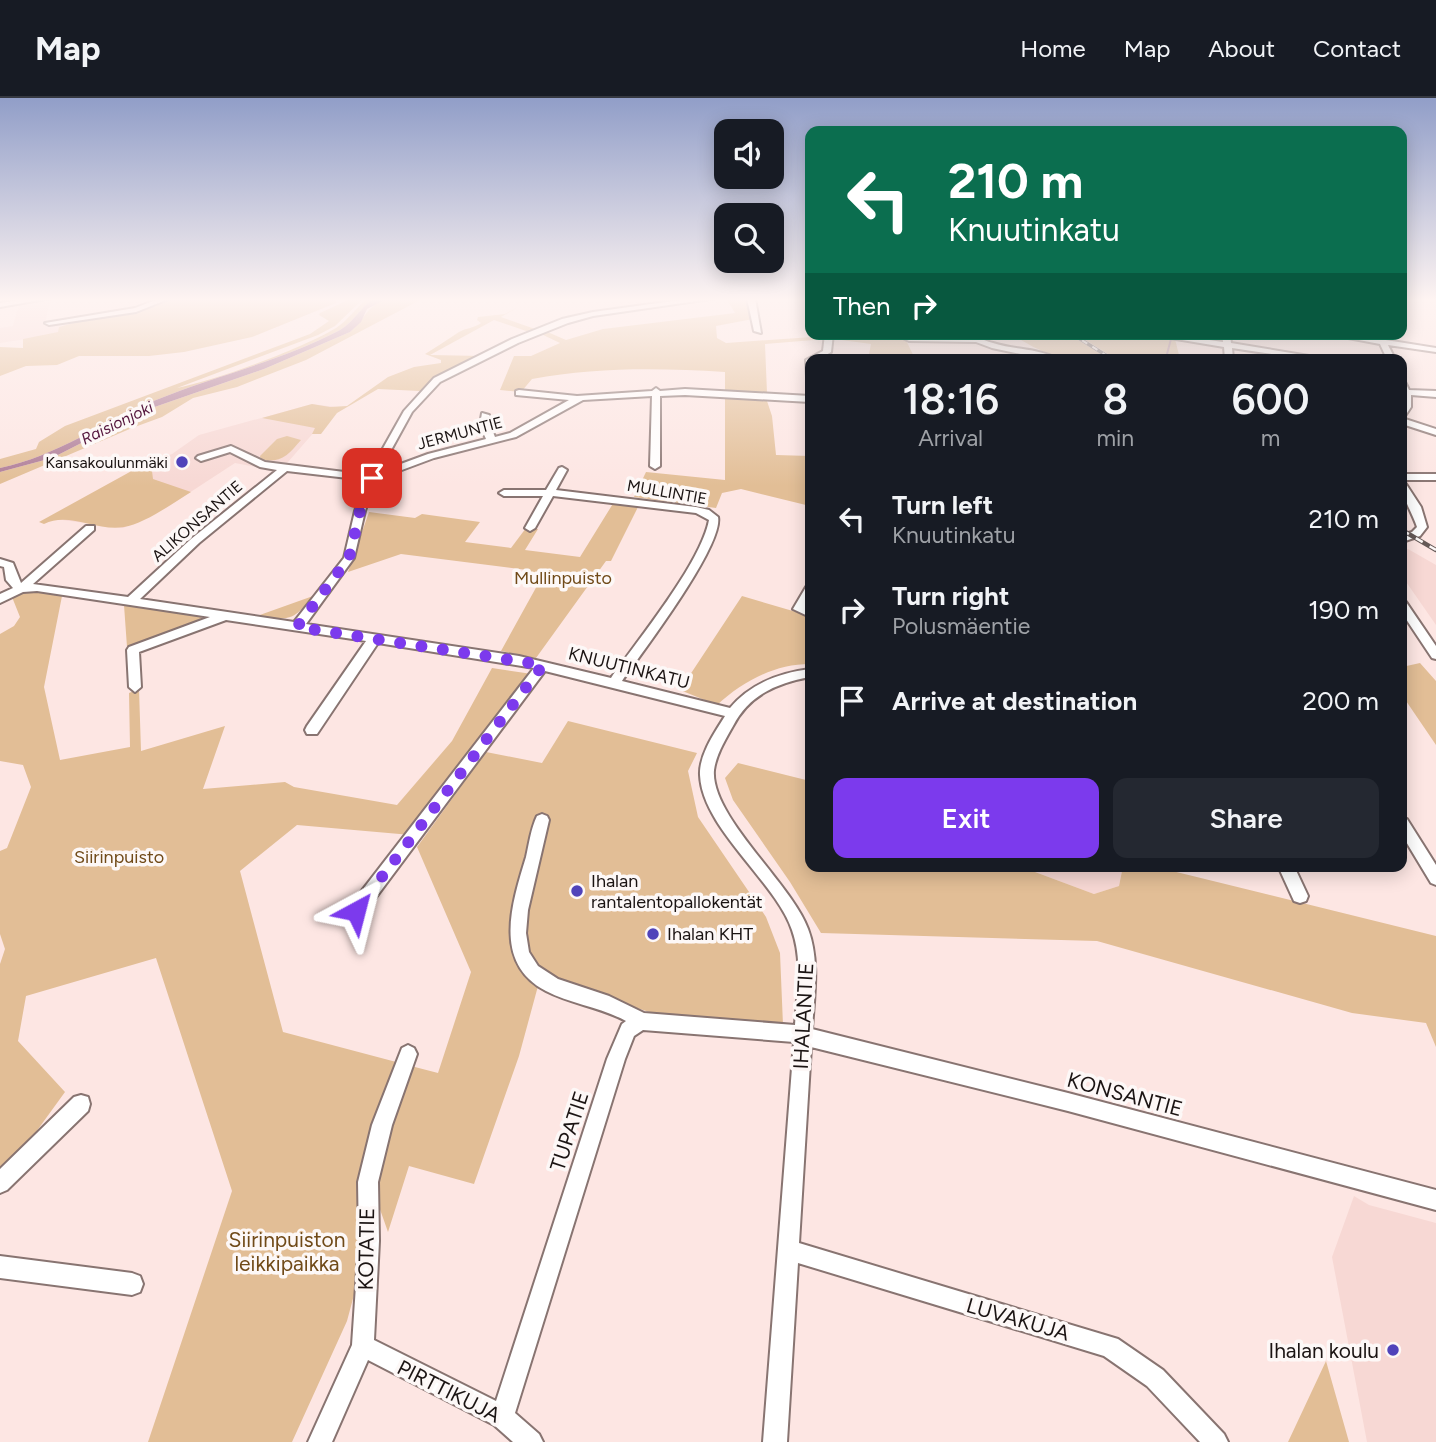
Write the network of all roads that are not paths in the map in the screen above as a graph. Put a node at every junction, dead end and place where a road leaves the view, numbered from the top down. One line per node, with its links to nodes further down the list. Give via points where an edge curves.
1 (475, 361): 18 (street, via 442,377 408,411)
2 (1407, 389): 5 (street)
3 (656, 391): 6 (street, JERMUNTIE); 7 (street, JERMUNTIE); 13 (street)
4 (519, 393): 6 (street)
5 (1436, 394)
6 (576, 398): 11 (street, JERMUNTIE, via 519,433)
7 (805, 399)
8 (485, 415): 11 (street)
9 (1407, 423): 10 (street)
10 (1436, 432)
11 (492, 441): 18 (street, JERMUNTIE, via 417,460)
12 (201, 458): 14 (street, JERMUNTIE, via 231,449 254,462)
13 (655, 466)
14 (285, 468): 18 (street, JERMUNTIE); 30 (street, ALIKONSANTIE, via 205,532)
15 (562, 470): 20 (street)
16 (1407, 477): 17 (street)
17 (1436, 477)
18 (372, 478): 33 (street, via 349,558)
19 (505, 493): 20 (street, MULLINTIE)
20 (550, 494): 23 (street); 38 (street, MULLINTIE, via 696,510 711,515 716,523 694,566)
21 (1407, 494): 22 (street)
22 (1422, 523): 25 (street); 26 (street, via 1418,532)
23 (530, 527)
24 (90, 528): 28 (street)
25 (1434, 528)
26 (1407, 537)
27 (0, 562): 28 (street, via 9,565 12,580)
28 (20, 589): 29 (street); 30 (street, KNUUTINKATU, via 37,587)
29 (0, 599)
30 (132, 600): 32 (street, KNUUTINKATU)
31 (1407, 612): 35 (street)
32 (225, 616): 33 (street, KNUUTINKATU); 39 (street, KNUUTINKATU, via 133,650)
33 (297, 627): 34 (street, KNUUTINKATU)
34 (374, 639): 36 (street, KNUUTINKATU); 41 (street)
35 (1436, 655)
36 (543, 665): 38 (street, KNUUTINKATU); 47 (street)
37 (805, 674): 40 (street, IHALANTIE, via 769,683)
38 (614, 683): 40 (street, KNUUTINKATU)
39 (135, 687)
40 (732, 713): 49 (street, IHALANTIE, via 709,761 710,792 802,931 808,983)
41 (312, 730)
42 (542, 820): 48 (street, via 516,928 527,964 549,984)
43 (1407, 831): 45 (street)
44 (1289, 872): 46 (street)
45 (1436, 878)
46 (1300, 896)
47 (356, 911)
48 (641, 1021): 49 (street, via 744,1027); 58 (street, TUPATIE, via 628,1030 616,1059)
49 (802, 1036): 53 (street, KONSANTIE); 54 (street, IHALANTIE)
50 (408, 1054): 57 (street, KOTATIE, via 382,1125 368,1182)
51 (81, 1104): 52 (street)
52 (0, 1182)
53 (1436, 1200)
54 (788, 1251): 61 (street, IHALANTIE); 62 (street, LUVAKUJA, via 1110,1346 1156,1378)
55 (0, 1267): 56 (street)
56 (132, 1284)
57 (362, 1346): 58 (street, PIRTTIKUJA); 59 (street, KOTATIE)
58 (502, 1417): 60 (street, PIRTTIKUJA)
59 (320, 1442)
60 (531, 1442)
61 (775, 1442)
62 (1216, 1442)

